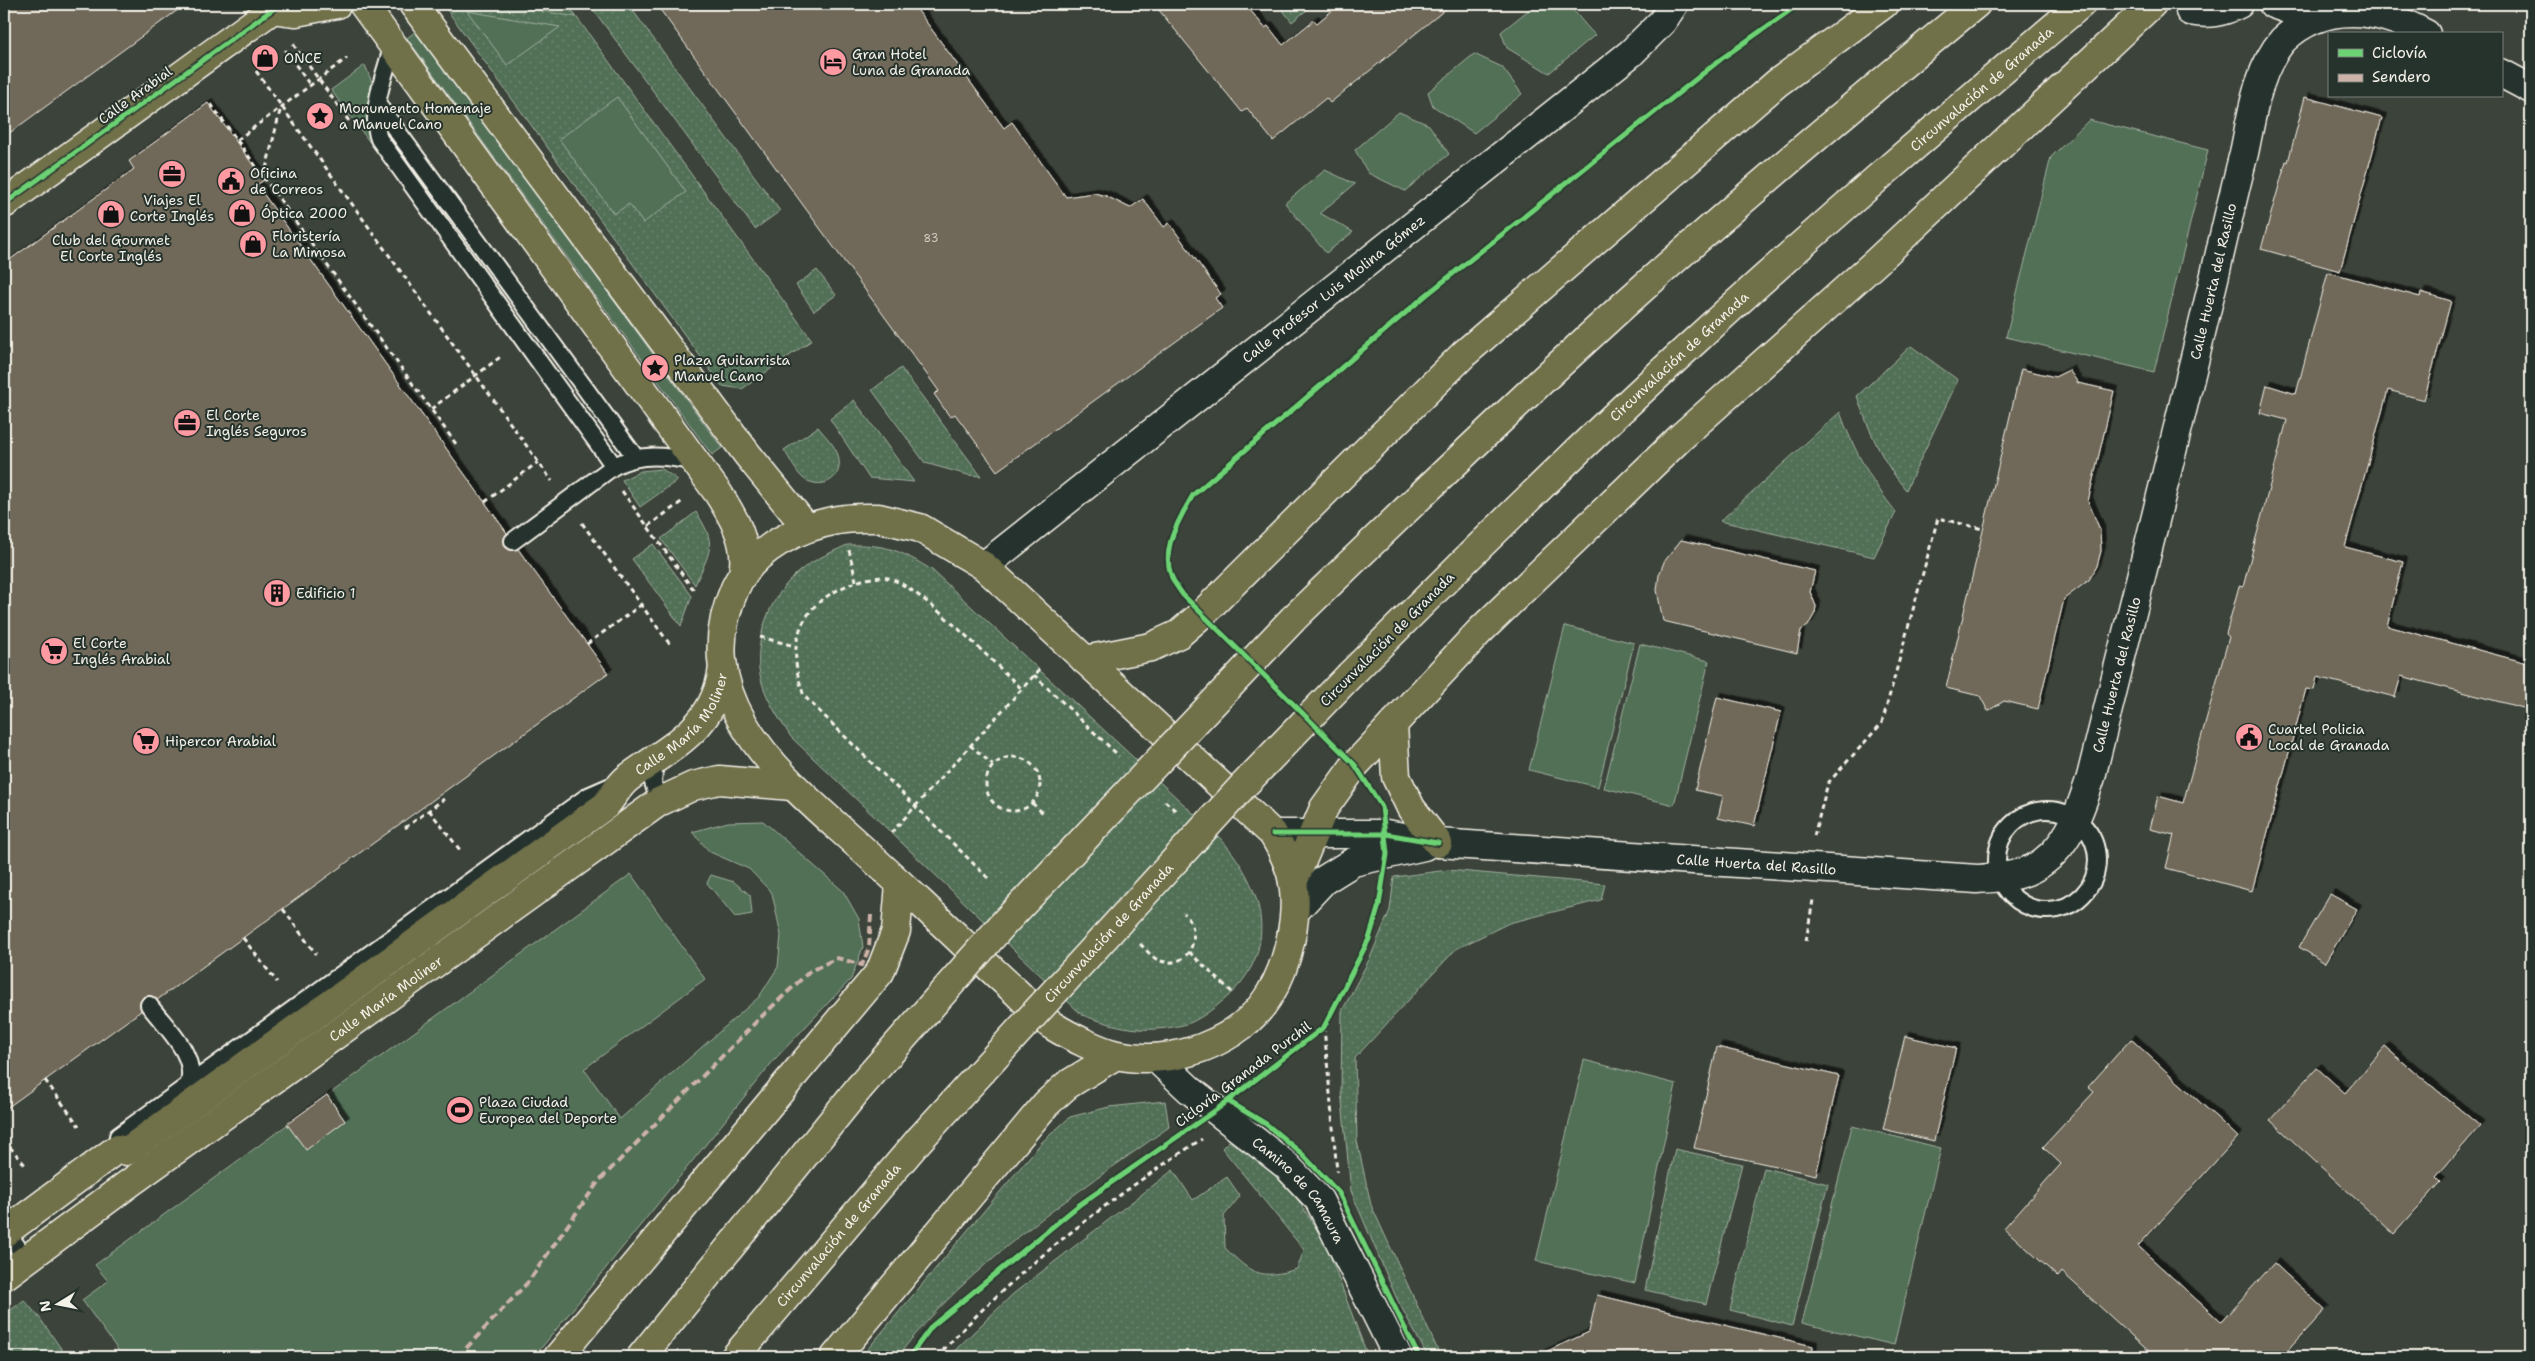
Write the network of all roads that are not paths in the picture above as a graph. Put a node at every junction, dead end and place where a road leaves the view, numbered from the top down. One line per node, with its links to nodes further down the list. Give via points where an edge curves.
1 (337, 4): 11 (main road, via 296,12)
2 (363, 4): 16 (main road)
3 (414, 4): 24 (main road, via 746,454)
4 (1674, 4): 26 (street, Calle Profesor Luis Molina Gómez, via 1662,22 1631,53)
5 (1884, 4): 28 (main road, via 1778,83 1466,353 1179,634 1151,647)
6 (1976, 4): 54 (main road, bridge, via 1840,116 1625,304 1293,619 1005,922 859,1088)
7 (2081, 4): 55 (main road, Circunvalación de Granada, bridge, via 1898,160 1694,342 1511,514 1350,675 919,1140)
8 (2152, 4): 30 (main road, via 1876,263 1681,437 1480,631)
9 (2240, 4): 13 (street, via 2207,14)
10 (2273, 4): 14 (street, via 2293,11)
11 (276, 6): 20 (main road, Calle Arabial)
12 (2345, 6): 14 (street, Calle Huerta del Rasillo); 15 (street, Calle Huerta del Rasillo, via 2382,14)
13 (2190, 11)
14 (2305, 22): 35 (street, Calle Huerta del Rasillo, via 2274,52 2262,80 2091,777)
15 (2422, 32)
16 (392, 44): 19 (lane); 22 (main road)
17 (2502, 74): 18 (street)
18 (2531, 89)
19 (378, 105): 21 (lane); 23 (lane, via 376,125 380,142)
20 (4, 204)
21 (636, 458): 22 (lane, via 664,456); 23 (lane)
22 (696, 462): 27 (main road, via 737,525 744,551)
23 (614, 466): 25 (lane)
24 (806, 527): 26 (main road, via 840,519 879,518 920,528); 27 (main road, via 777,542)
25 (513, 541)
26 (984, 566): 28 (main road)
27 (743, 574): 29 (main road, via 726,614)
28 (1085, 660): 36 (main road)
29 (723, 665): 31 (main road, Calle María Moliner, via 716,694 703,719); 33 (main road, via 732,700 745,729)
30 (1393, 724): 37 (main road, via 1355,765 1324,808); 38 (main road, via 1396,777 1411,808)
31 (655, 761): 32 (main road, Calle María Moliner); 34 (lane, via 653,782)
32 (627, 779): 47 (lane, via 588,796); 49 (main road, Calle María Moliner, via 606,805 127,1151)
33 (792, 786): 34 (main road, Calle María Moliner, via 719,780 693,786); 41 (main road)
34 (659, 802): 51 (main road, Calle María Moliner)
35 (2077, 820): 39 (street, Calle Huerta del Rasillo, via 2048,858 2027,871); 39 (lane, via 2063,812 2047,809 2016,819 1998,845); 39 (lane, via 2091,835 2096,847 2093,881 2084,895 2070,905 2054,910 2037,910 2008,892)
36 (1273, 834): 37 (street, Calle Huerta del Rasillo); 40 (main road, via 1285,856)
37 (1312, 835): 38 (street, Calle Huerta del Rasillo, via 1386,834); 40 (main road)
38 (1438, 843): 39 (street, Calle Huerta del Rasillo, via 1941,878); 42 (street, Calle Huerta del Rasillo, via 1352,862 1324,880)
39 (2000, 877)
40 (1293, 882): 42 (main road)
41 (900, 884): 44 (main road, via 1051,1025); 53 (main road, via 896,931 880,972)
42 (1295, 911): 45 (main road, via 1285,963 1270,996 1254,1014 1234,1031 1197,1050)
43 (150, 1005): 46 (lane)
44 (1116, 1055): 45 (main road); 56 (main road, via 1067,1085 1046,1104)
45 (1156, 1058): 57 (street, Camino de Camaura, via 1210,1114 1286,1165 1319,1200)
46 (189, 1059): 47 (lane, via 201,1065); 48 (lane)
47 (215, 1066): 48 (lane)
48 (188, 1086): 49 (lane, via 118,1136)
49 (117, 1149): 50 (main road, Calle María Moliner)
50 (5, 1232): 51 (lane)
51 (26, 1258): 52 (main road, Calle María Moliner)
52 (4, 1276)
53 (558, 1357)
54 (641, 1357)
55 (735, 1357)
56 (835, 1357)
57 (1398, 1357)

